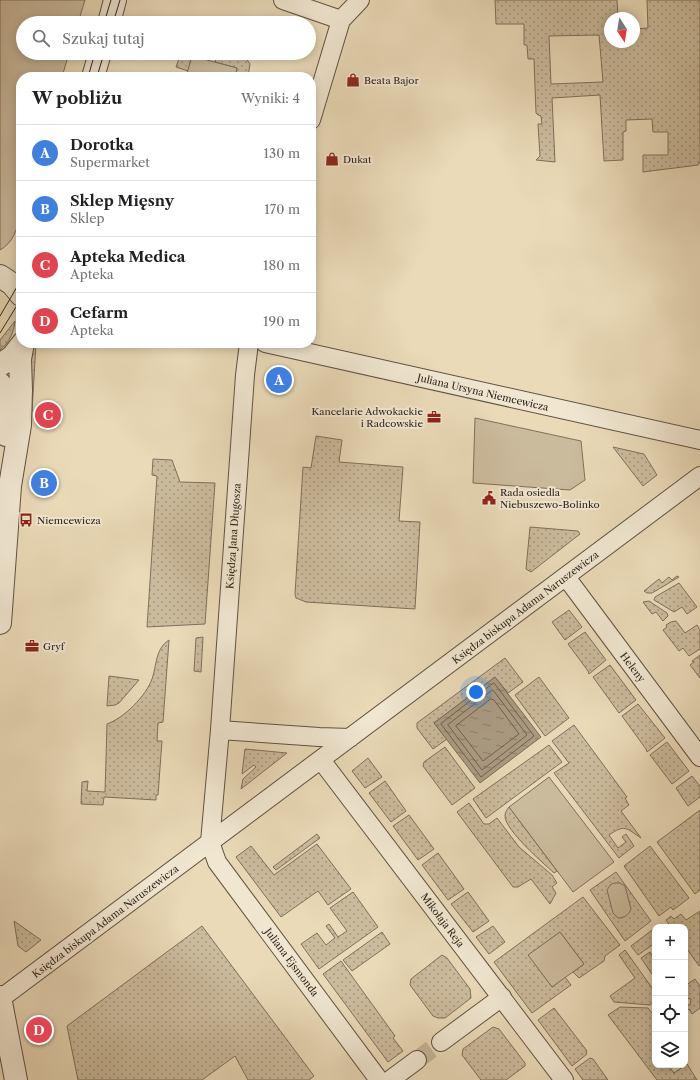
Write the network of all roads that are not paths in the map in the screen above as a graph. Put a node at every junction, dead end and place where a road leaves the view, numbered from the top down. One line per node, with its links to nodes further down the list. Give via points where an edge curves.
1 (116, 0): 4 (street)
2 (283, 0): 5 (street)
3 (360, 0): 5 (street)
4 (111, 16)
5 (341, 20): 8 (street)
6 (98, 60): 7 (street)
7 (94, 72)
8 (316, 103)
9 (0, 275): 10 (street)
10 (16, 286)
11 (19, 348): 15 (street, via 12,357)
12 (22, 348): 19 (street, via 20,425)
13 (248, 348): 22 (street, Księdza Jana Długosza)
14 (287, 348): 17 (street, Juliana Ursyna Niemcewicza)
15 (0, 365)
16 (0, 384): 19 (street, via 6,401 5,424)
17 (700, 440)
18 (700, 476): 20 (street, Księdza biskupa Adama Naruszewicza)
19 (10, 486): 21 (street)
20 (566, 577): 23 (street, Księdza biskupa Adama Naruszewicza); 24 (street, Heleny)
21 (0, 623)
22 (220, 730): 23 (street); 26 (street)
23 (350, 738): 25 (street, Księdza biskupa Adama Naruszewicza)
24 (700, 757)
25 (321, 760): 26 (street, Księdza biskupa Adama Naruszewicza); 27 (street, Mikołaja Reja)
26 (210, 842): 28 (street, Księdza biskupa Adama Naruszewicza); 32 (street, Juliana Ejsmonda, via 217,862)
27 (502, 997): 29 (street); 34 (street, Mikołaja Reja)
28 (0, 998): 31 (street)
29 (441, 1042)
30 (417, 1060): 33 (street)
31 (16, 1080)
32 (379, 1080)
33 (390, 1080)
34 (564, 1080)

